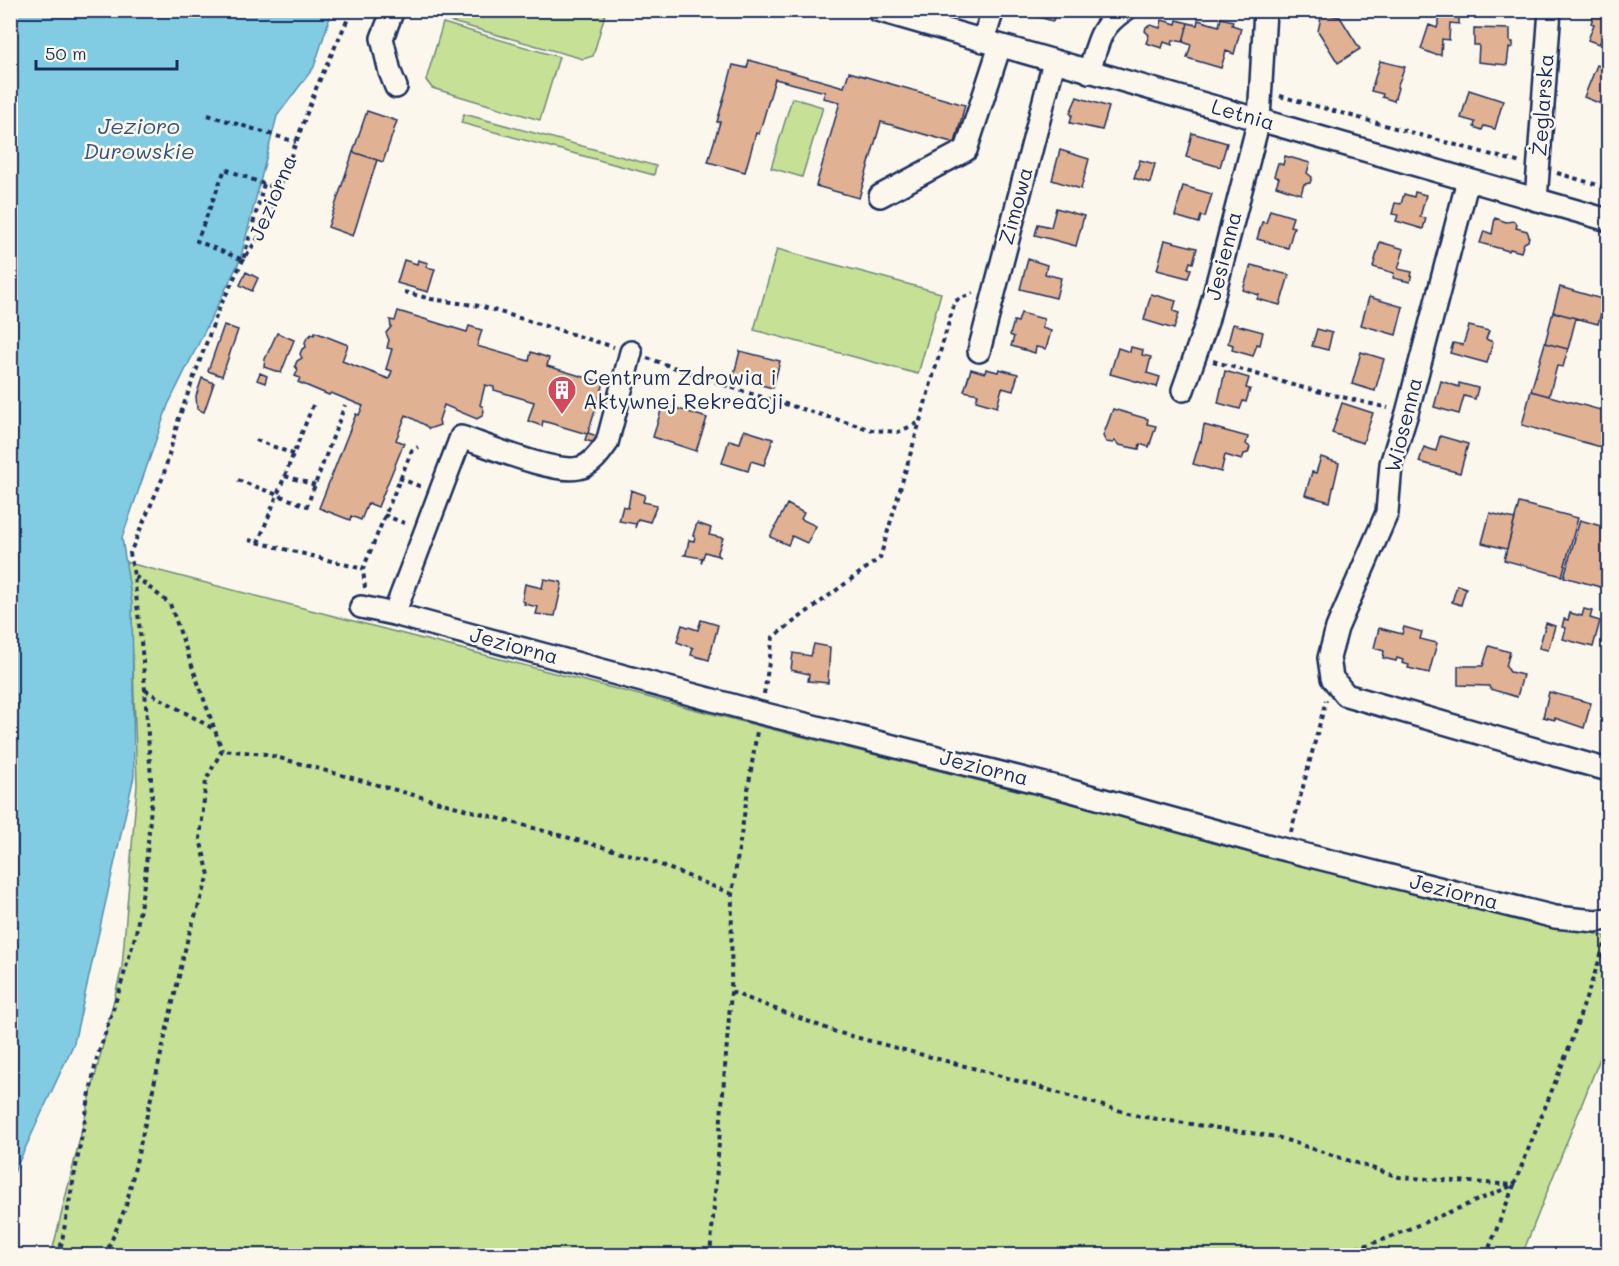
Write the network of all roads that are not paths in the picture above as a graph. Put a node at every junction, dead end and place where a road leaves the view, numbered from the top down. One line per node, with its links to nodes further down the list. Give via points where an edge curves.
1 (393, 10): 10 (street, via 382,38)
2 (877, 10): 7 (street, Letnia)
3 (993, 10): 7 (street)
4 (1125, 10): 9 (street, via 1106,25)
5 (1265, 10): 11 (street, Jesienna)
6 (1550, 10): 14 (street, Żeglarska)
7 (991, 43): 8 (street, Letnia); 13 (street, via 966,150)
8 (1054, 62): 9 (street, Letnia); 16 (street, Zimowa)
9 (1089, 72): 11 (street, Letnia)
10 (396, 87)
11 (1260, 120): 12 (street, Letnia); 18 (street, Jesienna, via 1207,322)
12 (1468, 180): 14 (street, Letnia); 21 (street, Wiosenna, via 1391,464 1387,513 1337,628 1329,658 1332,679 1346,695)
13 (880, 196)
14 (1536, 200): 15 (street, Letnia)
15 (1608, 220)
16 (980, 351)
17 (631, 352): 20 (street, via 607,443 598,456 581,468 558,469 461,437)
18 (1184, 390)
19 (366, 608): 20 (street, Jeziorna)
20 (394, 614): 22 (street, Jeziorna, via 1286,850 1555,917)
21 (1608, 770)
22 (1608, 919)

